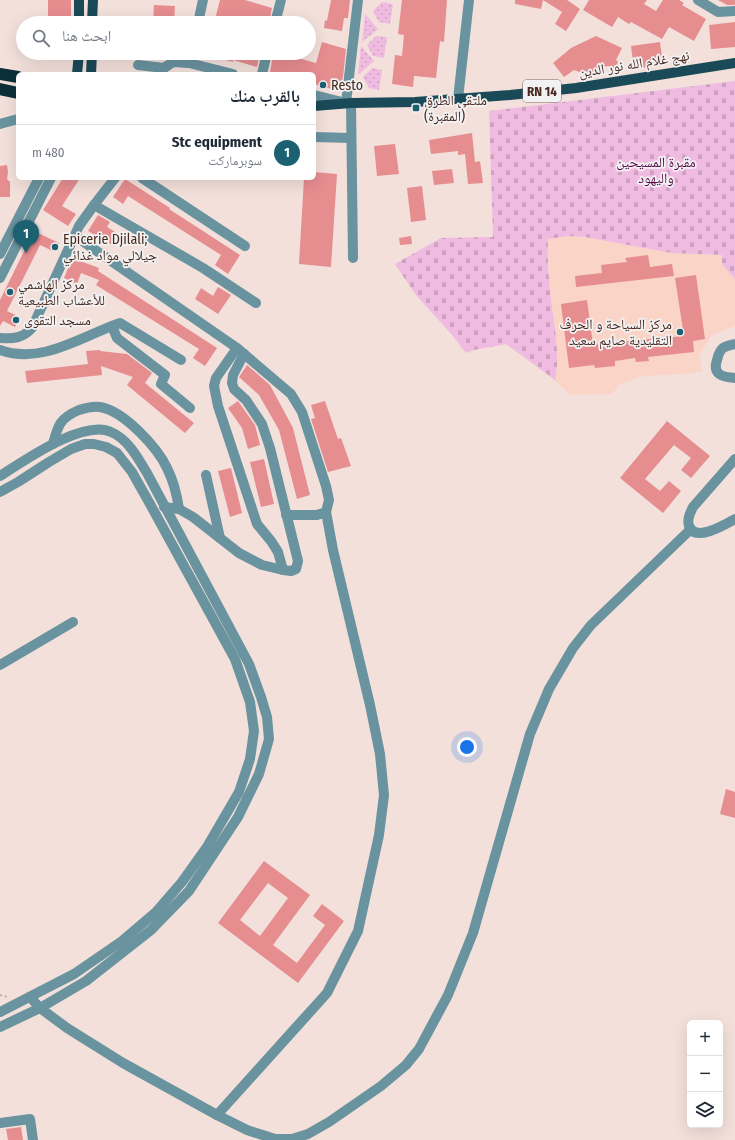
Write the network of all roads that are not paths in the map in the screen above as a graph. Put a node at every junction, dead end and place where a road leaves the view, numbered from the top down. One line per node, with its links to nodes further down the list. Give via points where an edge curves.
1 (79, 0): 9 (main road)
2 (93, 0): 10 (main road)
3 (203, 0): 11 (street)
4 (281, 0): 12 (street)
5 (358, 0): 31 (street)
6 (469, 0): 29 (street)
7 (698, 0): 8 (street, via 718,12)
8 (735, 11)
9 (79, 16)
10 (92, 16)
11 (200, 16)
12 (277, 16)
13 (78, 60): 20 (main road)
14 (92, 60): 21 (main road)
15 (182, 60): 19 (street, via 164,68)
16 (195, 60): 22 (street)
17 (265, 60): 23 (street)
18 (735, 63): 29 (main road, نهج غلام الله نور الدين / RN 14, via 576,88)
19 (138, 65)
20 (77, 72)
21 (91, 72)
22 (228, 72)
23 (262, 72)
24 (0, 74): 25 (highway)
25 (16, 77)
26 (0, 89): 27 (highway)
27 (16, 93)
28 (316, 95): 31 (street)
29 (458, 98): 31 (main road, نهج غلام الله نور الدين / RN 14, via 415,102)
30 (316, 101): 31 (main road, RN 14)
31 (349, 103): 32 (main road, RN 14); 36 (street)
32 (316, 106)
33 (16, 120): 34 (street)
34 (0, 124)
35 (316, 137): 36 (street)
36 (351, 138): 45 (street)
37 (38, 180): 44 (street)
38 (50, 180): 46 (street)
39 (113, 180): 41 (street)
40 (145, 180): 43 (street)
41 (94, 205): 42 (street); 47 (street, via 203,268)
42 (75, 236): 49 (street, via 32,328 19,338); 52 (street)
43 (245, 246)
44 (1, 248)
45 (353, 258)
46 (0, 278)
47 (256, 303)
48 (112, 326): 51 (street, via 61,347 35,354 16,354); 53 (street, via 120,324); 55 (street, via 117,338 165,375 161,384)
49 (0, 338)
50 (735, 344): 54 (street, via 724,347 715,364 717,372 724,377)
51 (0, 350)
52 (240, 351): 63 (street, via 291,394 302,412 326,486 329,500); 64 (street, via 232,383 262,424); 68 (street, via 216,378 214,386 256,524 278,552)
53 (181, 360)
54 (735, 378)
55 (190, 408)
56 (53, 444): 59 (street); 61 (street, via 95,429 111,431 131,448); 62 (street, via 58,425 71,414 85,408 100,407 116,414 139,430 167,467)
57 (735, 460): 66 (street, via 692,507 689,515)
58 (206, 475): 67 (street)
59 (0, 476)
60 (0, 492): 71 (street, via 71,449 85,444 106,447 117,453 132,472 235,659 250,702 254,731 250,759 239,792 182,882 156,912 122,941 74,974)
61 (164, 507): 62 (street); 72 (street, via 249,664 267,717 268,739 259,774 238,817 188,891 151,930 86,981)
62 (179, 509): 67 (street)
63 (326, 512): 64 (street, via 317,515); 75 (street, via 380,754 384,795 379,835 358,931 327,993)
64 (286, 515): 68 (street, via 298,561 296,569)
65 (735, 519): 66 (street, via 718,529 700,533)
66 (690, 529): 75 (street, via 591,625 573,648 549,690 530,734 473,933 448,995 419,1049 406,1065 381,1086 308,1134 292,1139 275,1139 247,1130)
67 (220, 538): 68 (street, via 262,565)
68 (283, 570)
69 (73, 622): 70 (street)
70 (0, 665)
71 (30, 997): 72 (street); 73 (street)
72 (40, 1008): 74 (street); 75 (street, via 85,1040)
73 (0, 1012)
74 (0, 1026)
75 (217, 1115)
76 (0, 1123): 77 (street, via 30,1119)
77 (33, 1140)

